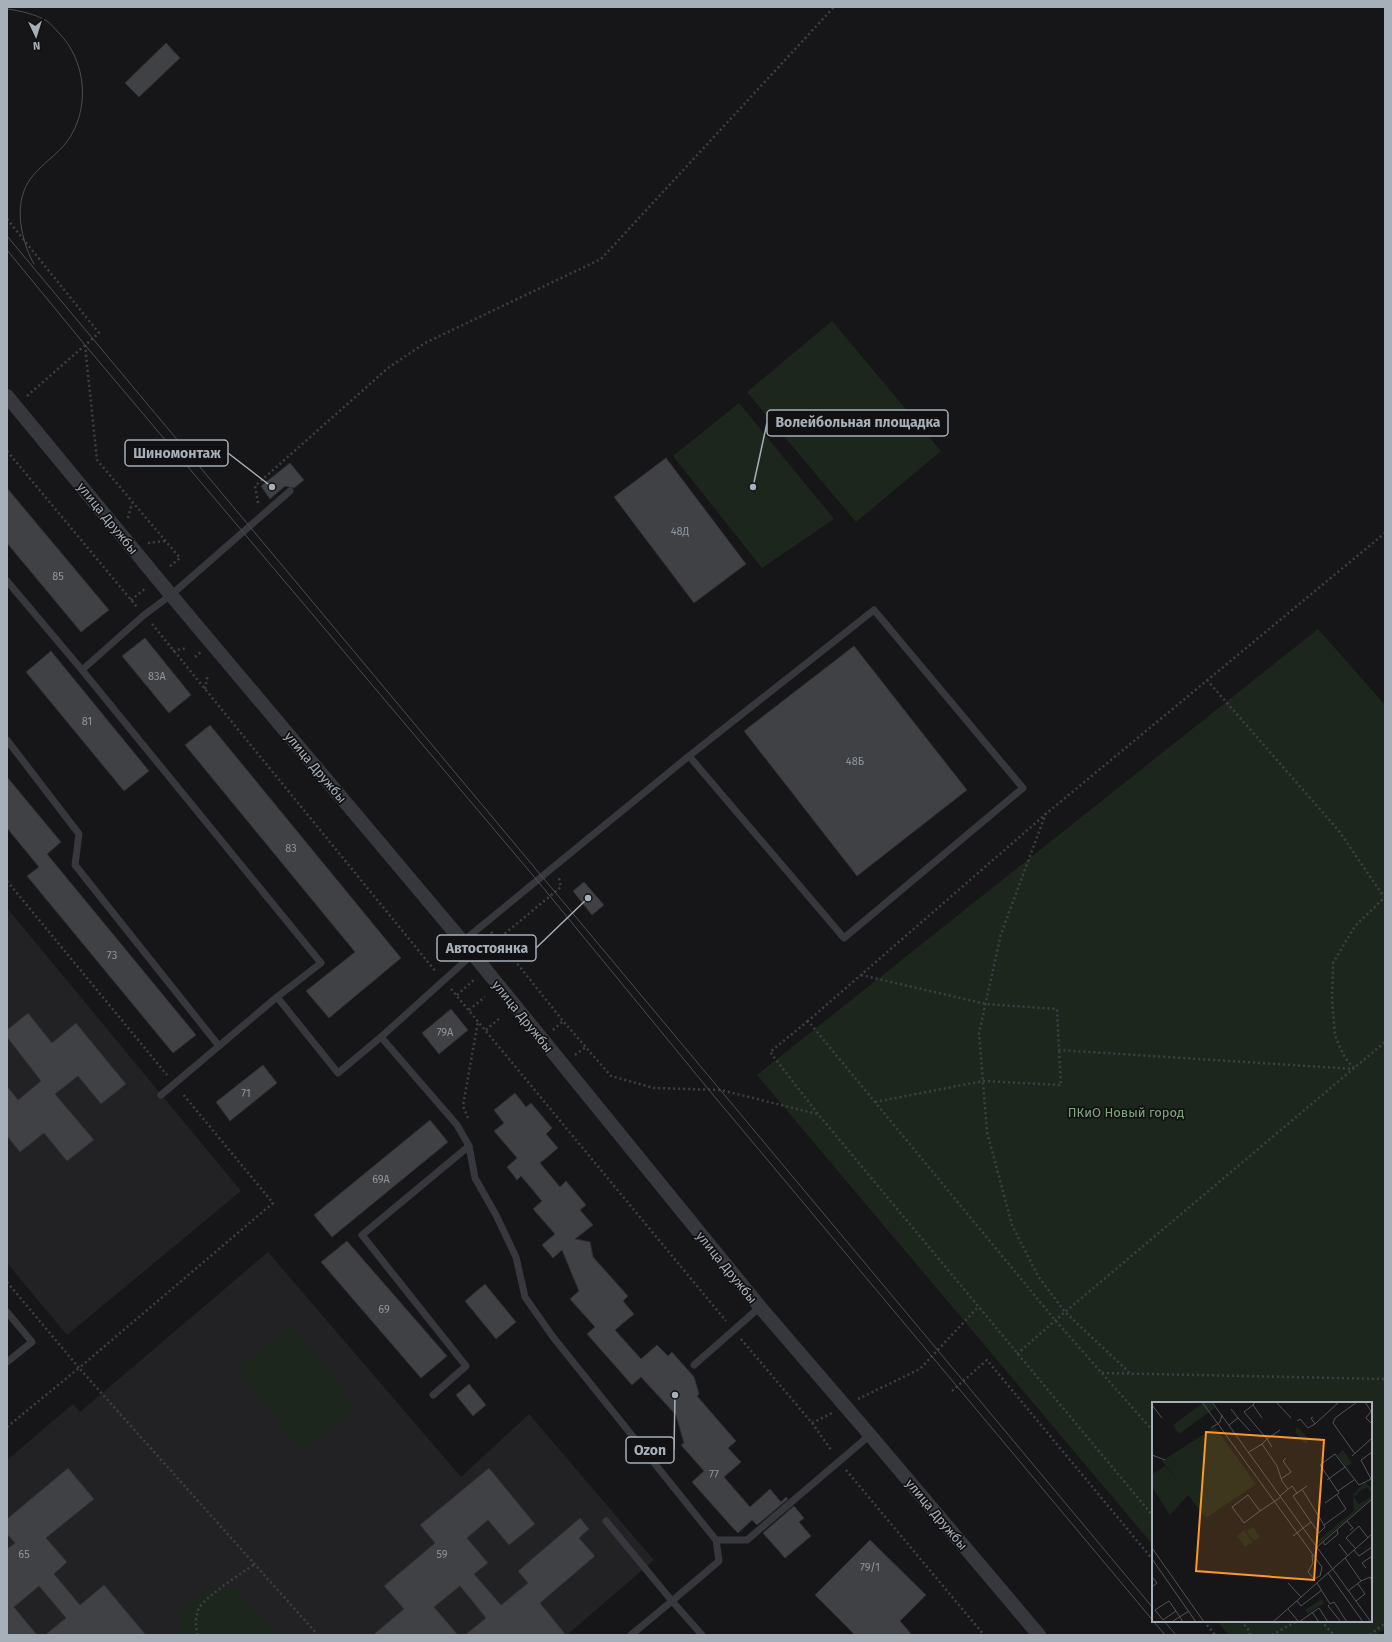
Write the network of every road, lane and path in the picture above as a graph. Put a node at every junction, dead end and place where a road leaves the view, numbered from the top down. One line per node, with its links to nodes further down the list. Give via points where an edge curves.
1 (834, 7): 9 (path, via 601,258 425,343 388,368 255,486)
2 (7, 219): 3 (path, via 99,333)
3 (85, 345): 5 (path); 8 (path, via 97,460)
4 (7, 396): 17 (street, улица Дружбы)
5 (24, 399)
6 (7, 451): 18 (path)
7 (290, 491): 9 (lane)
8 (132, 502): 10 (path); 12 (path)
9 (261, 515): 17 (lane)
10 (128, 518)
11 (1385, 533): 24 (path)
12 (165, 541): 13 (path); 14 (path, via 180,558)
13 (148, 543)
14 (165, 571)
15 (7, 581): 22 (lane)
16 (147, 587): 18 (path)
17 (170, 595): 19 (lane); 32 (street, улица Дружбы)
18 (131, 600): 19 (path)
19 (144, 614): 21 (path); 22 (lane)
20 (187, 648): 21 (path)
21 (173, 652): 25 (path)
22 (82, 670): 40 (lane, via 321,963)
23 (208, 674): 25 (path)
24 (1207, 680): 28 (path); 30 (path, via 1339,830)
25 (204, 689): 38 (path)
26 (7, 740): 52 (lane, via 79,834 74,865)
27 (689, 756): 27 (lane, via 874,610 1023,788 844,938); 31 (lane)
28 (1047, 813): 36 (path); 42 (path, via 1001,934)
29 (7, 881): 58 (path)
30 (1385, 897): 56 (path, via 1355,926 1333,963 1332,1000 1335,1036 1345,1058)
31 (484, 924): 32 (lane); 33 (path)
32 (462, 942): 34 (street, улица Дружбы)
33 (508, 952): 35 (path); 46 (path)
34 (473, 954): 38 (lane); 65 (street, улица Дружбы)
35 (491, 966)
36 (861, 975): 42 (path); 47 (path)
37 (479, 976): 39 (path)
38 (444, 981): 39 (path); 50 (lane)
39 (457, 995): 43 (path)
40 (277, 997): 50 (lane, via 338,1073); 52 (lane)
41 (485, 997): 43 (path)
42 (986, 1004): 54 (path, via 1057,1009); 57 (path, via 979,1033)
43 (469, 1010): 45 (path)
44 (501, 1017): 48 (path)
45 (478, 1020): 48 (path); 62 (path, via 463,1106)
46 (563, 1021): 49 (path); 53 (path)
47 (808, 1021): 60 (path); 61 (path, via 770,1052)
48 (486, 1030): 70 (path)
49 (552, 1030)
50 (381, 1037): 63 (lane, via 457,1125)
51 (1385, 1042): 56 (path)
52 (219, 1046): 58 (lane)
53 (586, 1047): 55 (path); 61 (path, via 611,1076 654,1088 721,1090)
54 (1059, 1050): 56 (path); 57 (path, via 1061,1085)
55 (573, 1057)
56 (1354, 1068): 68 (path)
57 (983, 1081): 60 (path); 68 (path, via 987,1132 1012,1224 1038,1276)
58 (174, 1084): 59 (lane); 74 (path, via 273,1203)
59 (161, 1095)
60 (875, 1102): 69 (path)
61 (818, 1114): 66 (path)
62 (468, 1120)
63 (469, 1146): 79 (lane, via 362,1235 466,1366); 89 (lane, via 474,1178 496,1215 516,1257 525,1297 553,1337)
64 (7, 1282): 74 (path)
65 (760, 1307): 70 (lane); 85 (street, улица Дружбы)
66 (978, 1307): 71 (path); 80 (path, via 920,1369)
67 (7, 1312): 72 (lane, via 32,1342)
68 (1065, 1312): 69 (path); 76 (path)
69 (1055, 1320): 71 (path); 75 (path)
70 (733, 1330): 73 (lane); 82 (path)
71 (1017, 1354): 87 (path)
72 (7, 1362)
73 (694, 1365)
74 (79, 1368): 83 (path); 91 (path)
75 (1102, 1373): 76 (path); 84 (path)
76 (1132, 1375): 77 (path)
77 (1385, 1379)
78 (952, 1391): 90 (path, via 987,1360)
79 (434, 1395)
80 (854, 1402)
81 (836, 1411): 82 (path)
82 (812, 1423): 86 (path)
83 (7, 1427)
84 (1152, 1430)
85 (870, 1435): 86 (lane); 103 (street, улица Дружбы)
86 (839, 1461): 89 (lane, via 747,1540); 102 (path)
87 (1152, 1515)
88 (606, 1521): 92 (lane)
89 (716, 1540): 92 (lane, via 719,1561)
90 (1152, 1559)
91 (255, 1564): 98 (path, via 230,1580 200,1607 195,1625); 99 (path)
92 (672, 1600): 100 (lane); 101 (lane)
93 (1205, 1622): 104 (path)
94 (1242, 1622): 105 (path)
95 (1295, 1622): 106 (path)
96 (1322, 1622): 107 (path)
97 (1385, 1623): 108 (path)
98 (198, 1635)
99 (318, 1635)
100 (631, 1635)
101 (702, 1635)
102 (984, 1635)
103 (1039, 1635)
104 (1215, 1635)
105 (1250, 1635)
106 (1272, 1635)
107 (1334, 1635)
108 (1370, 1635)

